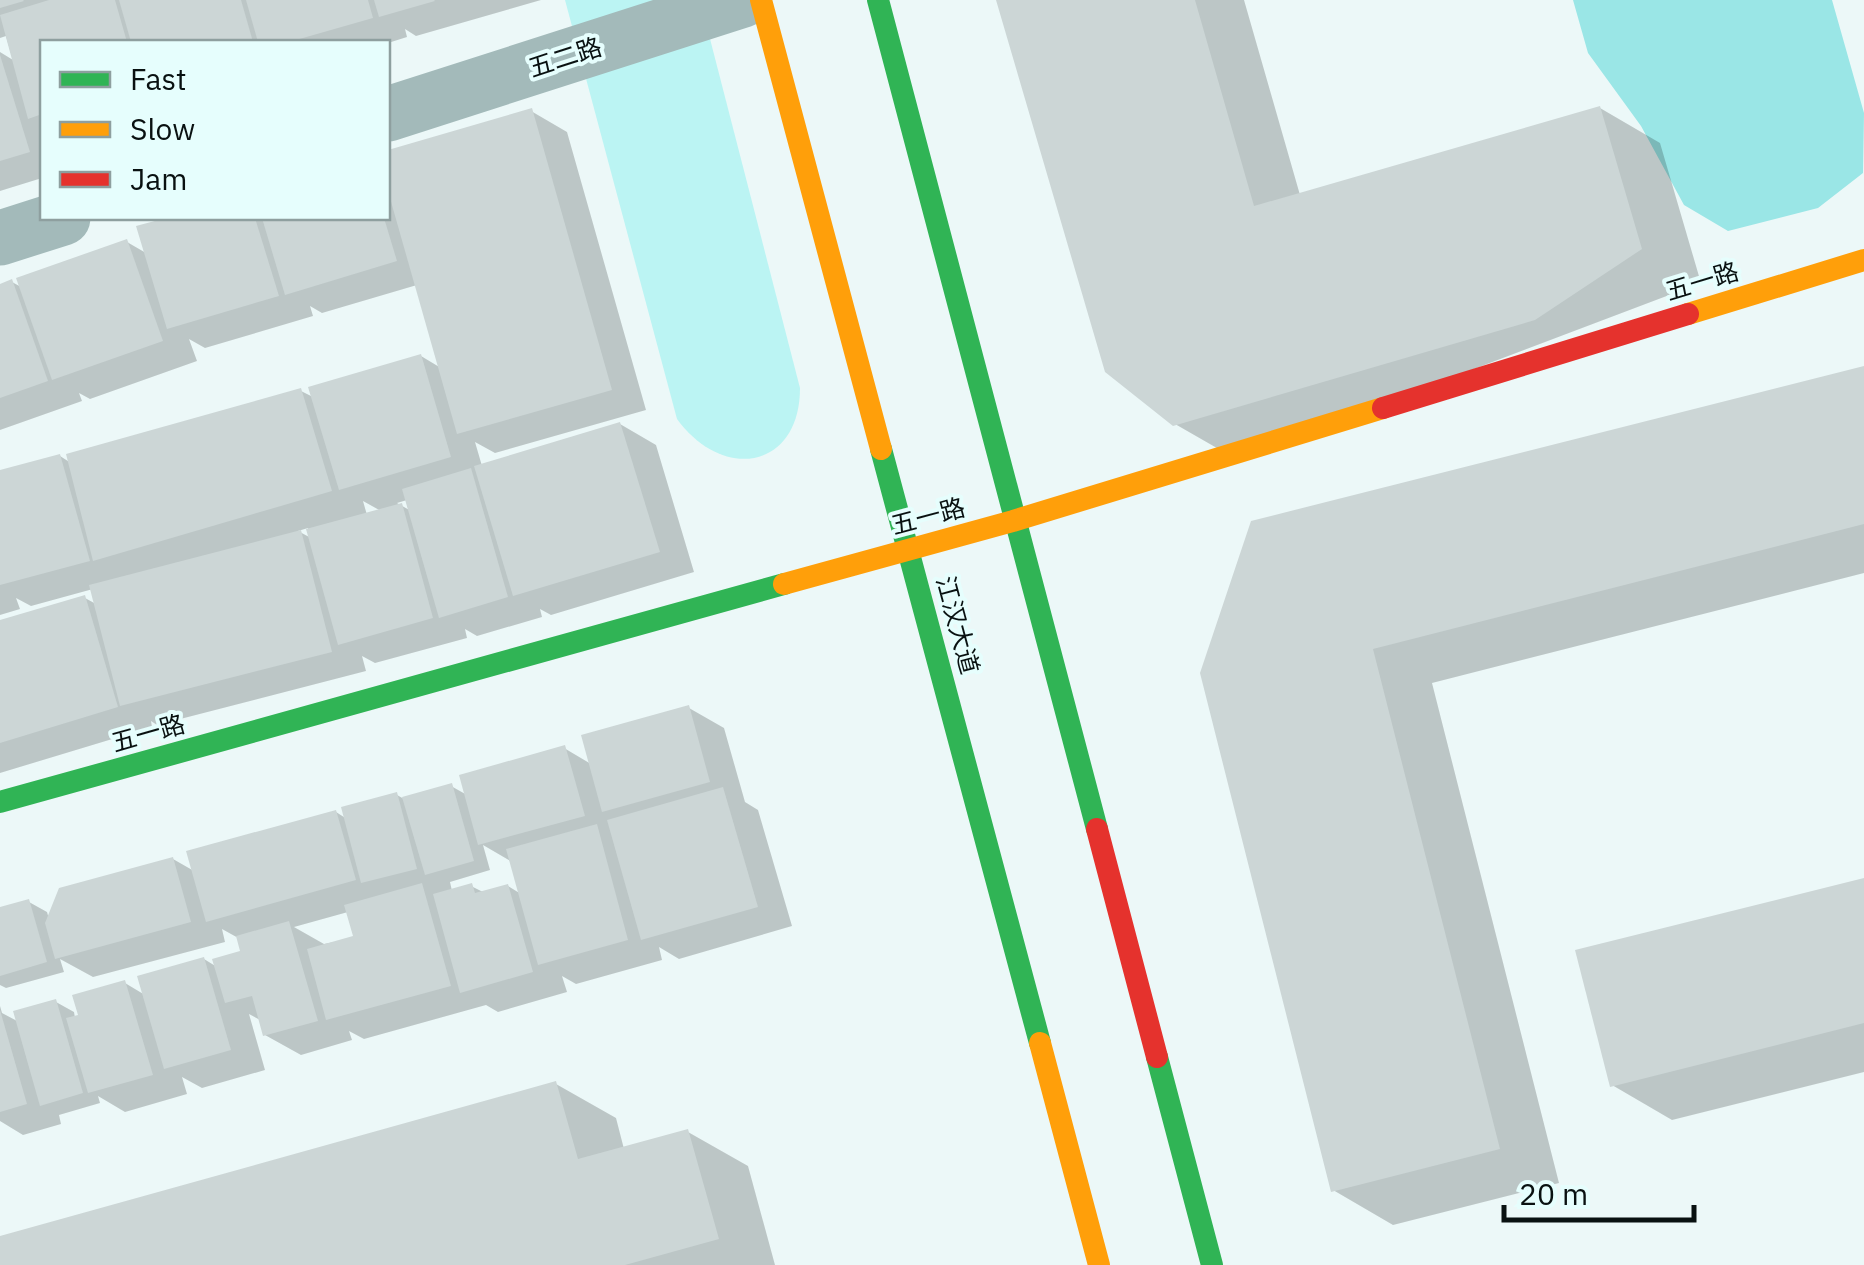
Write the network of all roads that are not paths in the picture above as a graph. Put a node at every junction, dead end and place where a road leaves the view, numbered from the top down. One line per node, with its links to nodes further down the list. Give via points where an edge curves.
1 (743, 0): 4 (street, 五二路)
2 (760, 0): 9 (main road, 江汉大道)
3 (878, 0): 8 (main road)
4 (390, 113)
5 (57, 220): 6 (street)
6 (0, 238)
7 (1864, 260): 8 (main road, 五一路)
8 (1013, 521): 9 (main road, 五一路); 12 (main road)
9 (910, 550): 10 (main road, 五一路); 11 (main road, 江汉大道)
10 (0, 802)
11 (1099, 1265)
12 (1212, 1265)

